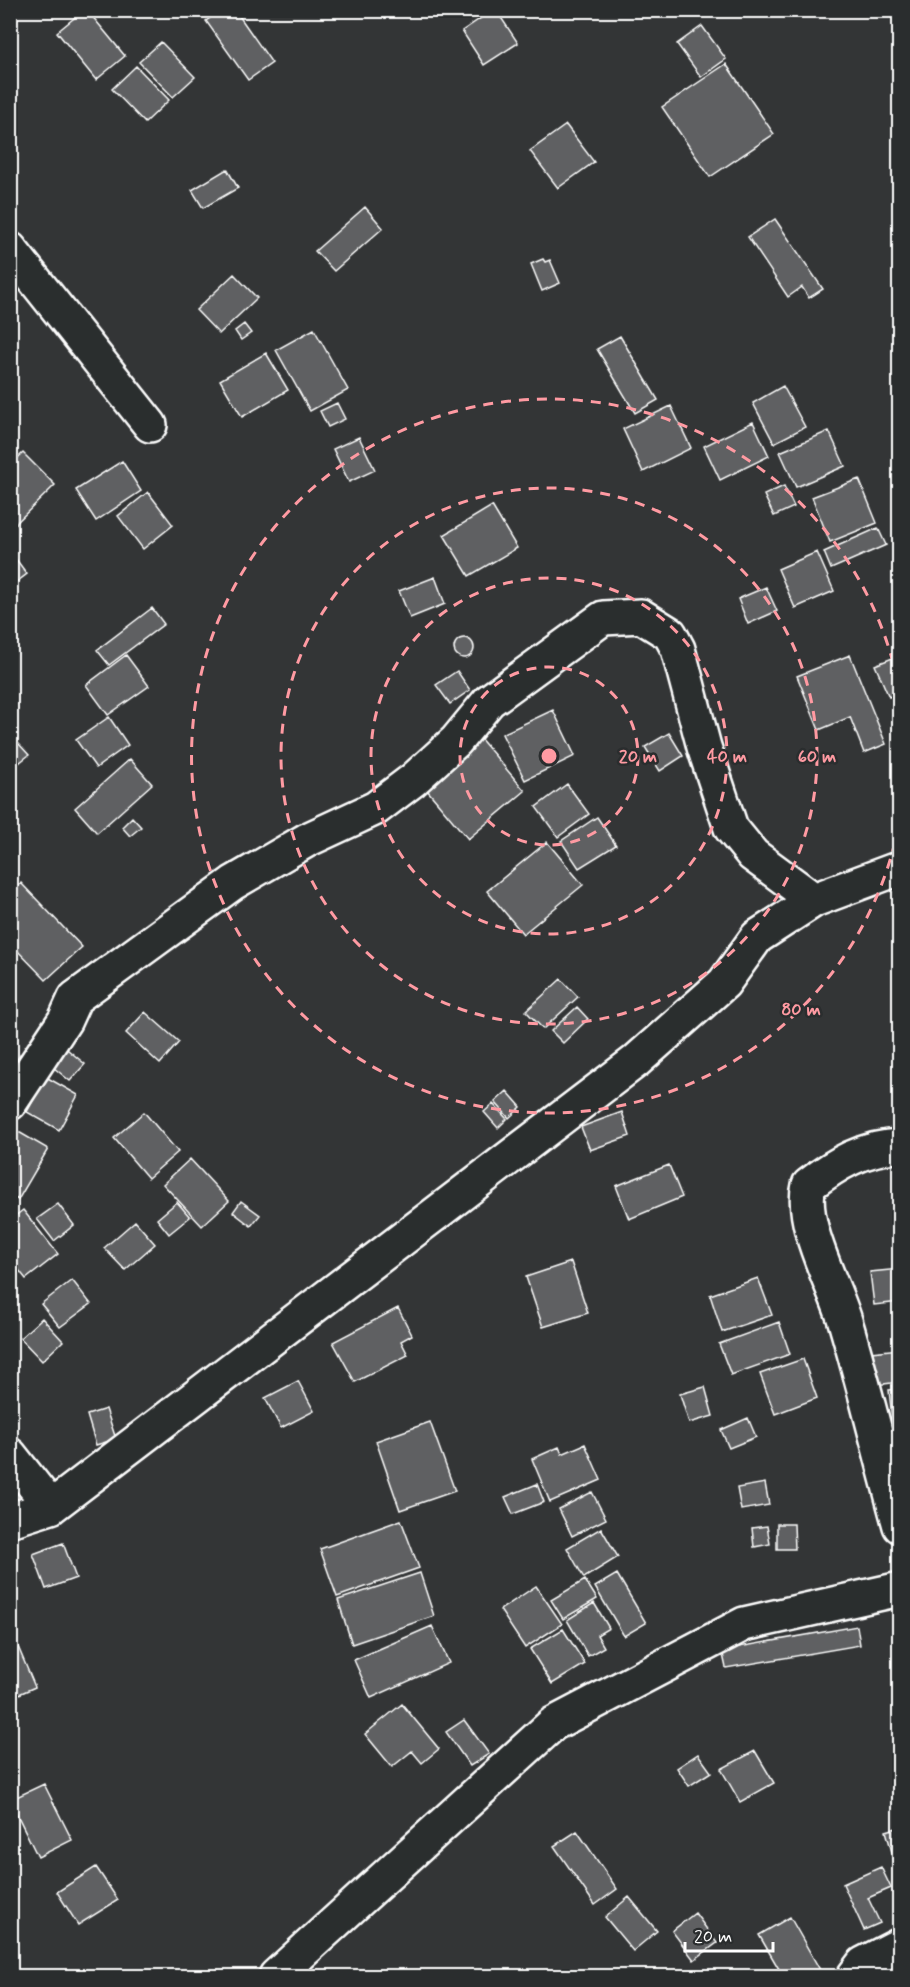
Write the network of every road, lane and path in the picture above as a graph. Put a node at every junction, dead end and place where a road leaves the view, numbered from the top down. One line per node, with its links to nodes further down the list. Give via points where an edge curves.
1 (10, 249): 2 (street)
2 (150, 425)
3 (900, 868): 4 (street)
4 (814, 900): 5 (street, via 753,855 731,828 678,649 670,634 640,616 603,618 489,700 456,741 376,808 307,840 233,883 75,998 65,1020); 8 (street, via 757,937 724,983 636,1061)
5 (10, 1103)
6 (900, 1146): 10 (street, via 849,1157 809,1185 805,1200 844,1318)
7 (10, 1455): 8 (street)
8 (51, 1508): 9 (street)
9 (10, 1520)
10 (900, 1526)
11 (900, 1588): 13 (street, via 744,1624 553,1724)
12 (900, 1945): 14 (street, via 863,1964)
13 (276, 1977)
14 (854, 1977)

